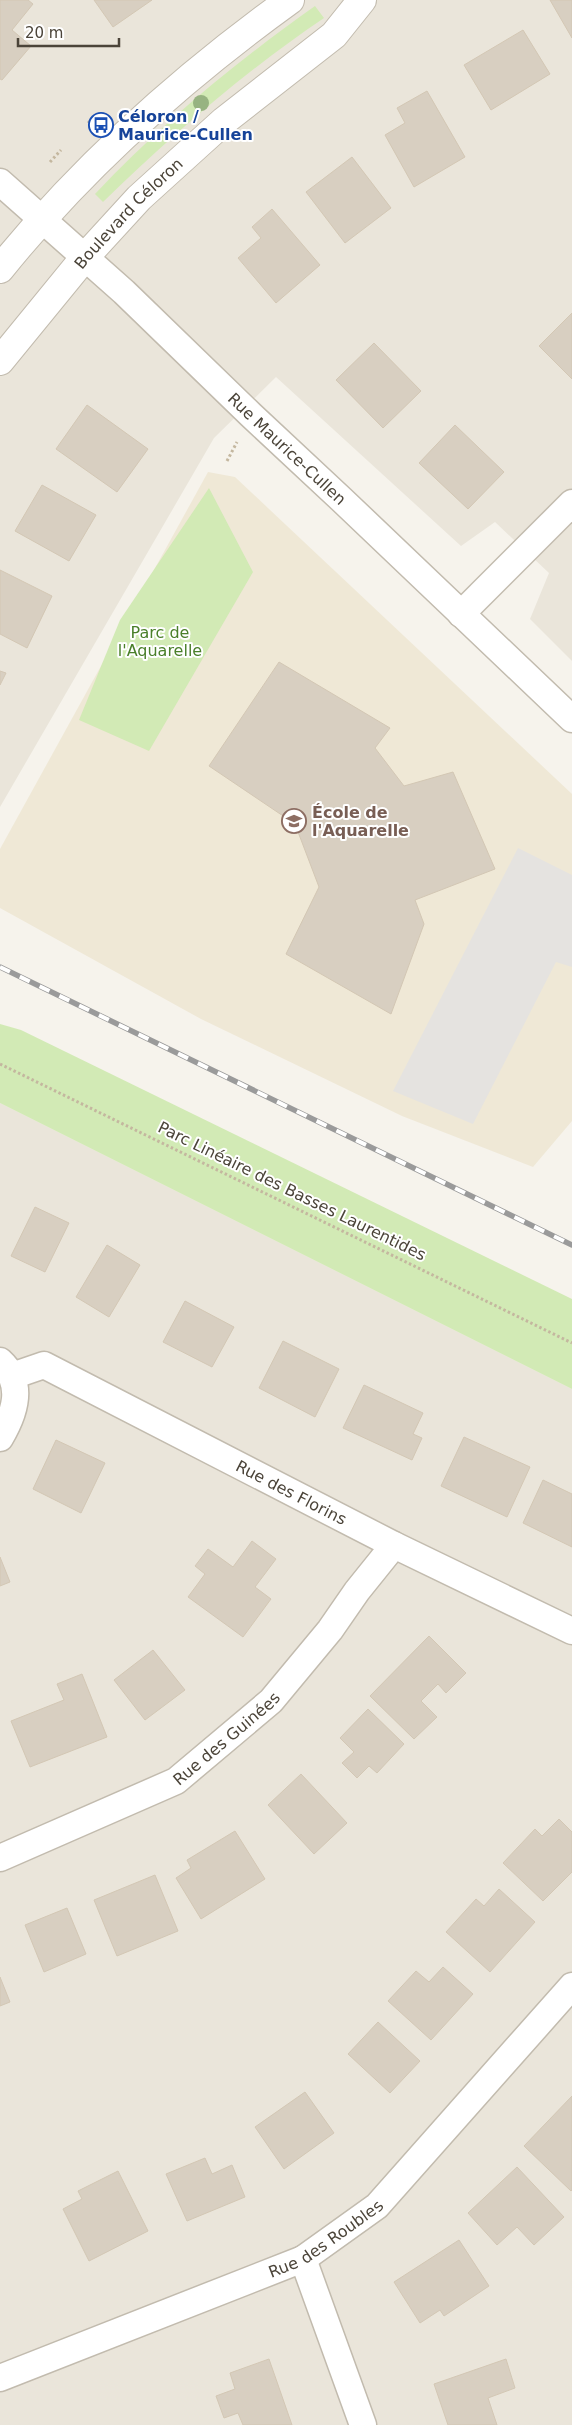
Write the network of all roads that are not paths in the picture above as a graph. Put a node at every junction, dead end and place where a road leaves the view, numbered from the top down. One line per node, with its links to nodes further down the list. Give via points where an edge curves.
1 (290, 0): 4 (street, via 170,94)
2 (362, 0): 5 (street, Boulevard Céloron, via 334,35 192,147)
3 (0, 182): 4 (street, Rue Maurice-Cullen)
4 (41, 218): 5 (street, Rue Maurice-Cullen); 6 (street)
5 (85, 257): 7 (street, Boulevard Céloron); 9 (street, Rue Maurice-Cullen)
6 (0, 270)
7 (0, 361)
8 (572, 502): 9 (street)
9 (461, 614): 10 (street, Rue Maurice-Cullen)
10 (572, 719)
11 (6, 1368): 12 (street, Rue des Florins, via 16,1390 16,1405); 13 (street, Rue des Florins, via 44,1365)
12 (0, 1438)
13 (394, 1545): 14 (street, Rue des Florins); 15 (street, Rue des Guinées, via 330,1630 270,1701 176,1781)
14 (572, 1631)
15 (0, 1858)
16 (572, 1986): 17 (street, Rue des Roubles, via 378,2206)
17 (303, 2258): 18 (street, Rue des Roubles); 19 (street)
18 (0, 2378)
19 (363, 2425)

